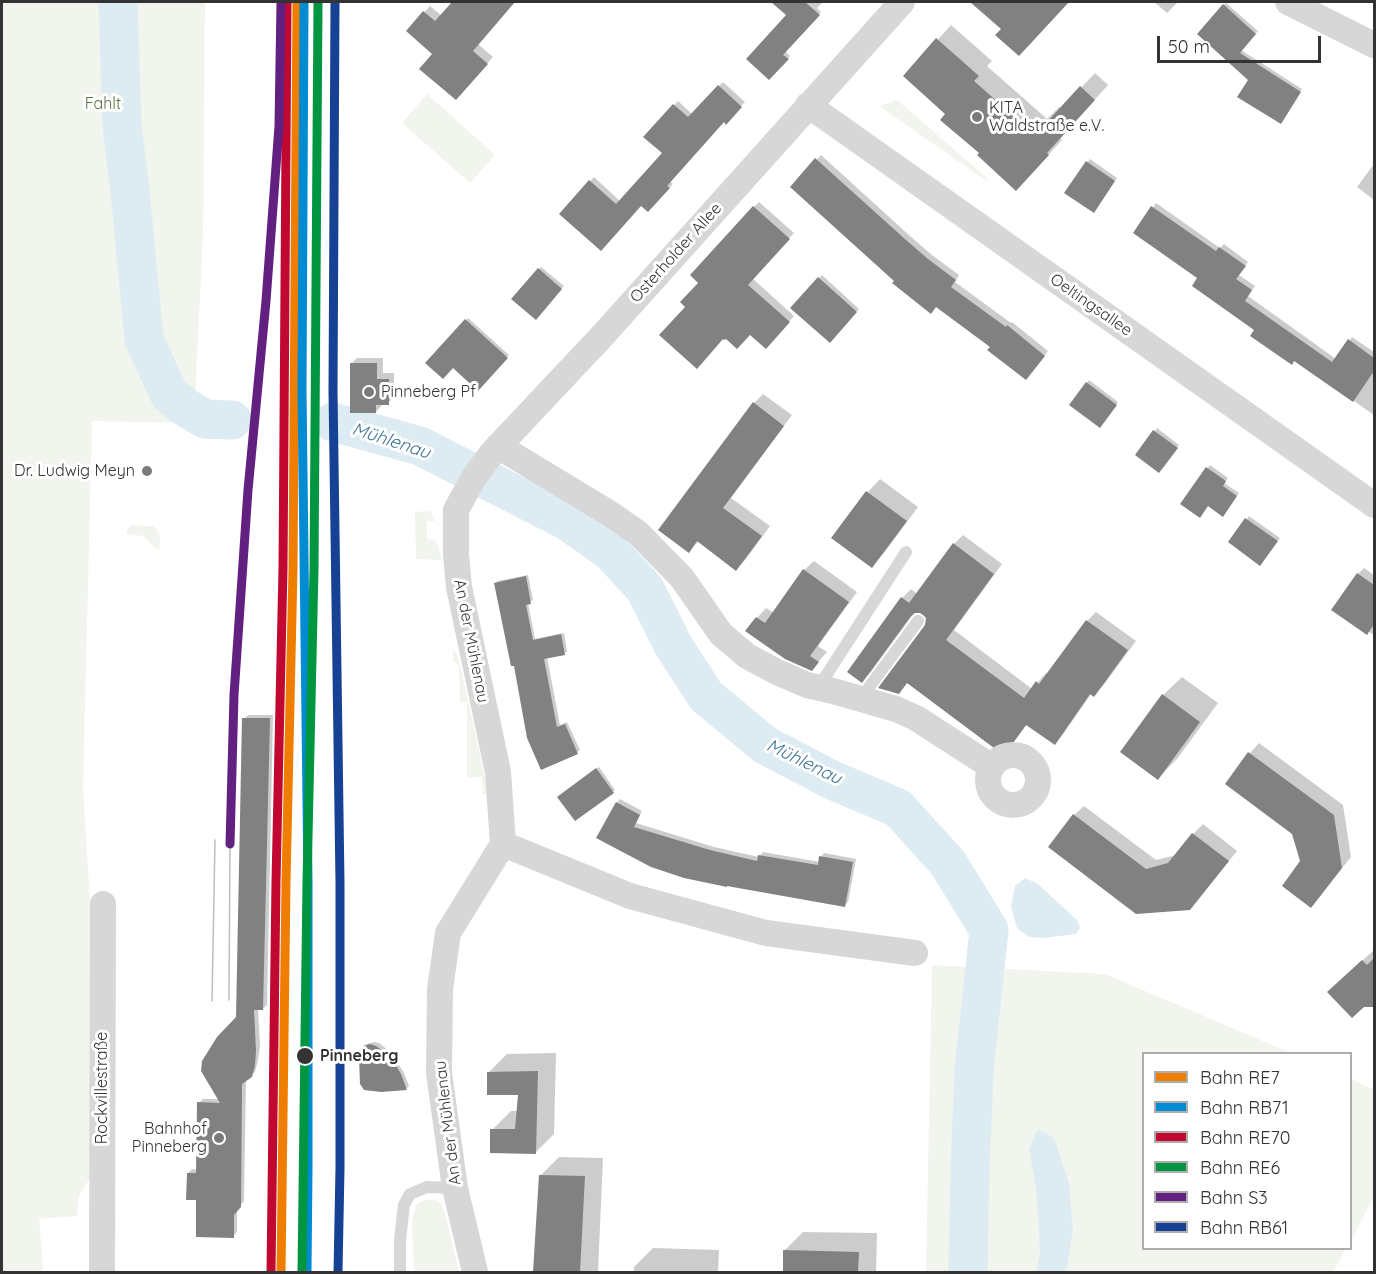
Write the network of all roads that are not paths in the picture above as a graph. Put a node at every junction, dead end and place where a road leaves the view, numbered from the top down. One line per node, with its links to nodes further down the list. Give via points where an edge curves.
1 (902, 2): 4 (street, Osterholder Allee)
2 (1288, 2): 3 (street)
3 (1374, 45)
4 (808, 105): 5 (street, Osterholder Allee); 6 (street, Oeltingsallee)
5 (495, 450): 7 (street, Osterholder Allee); 10 (street, via 638,533 682,578 721,634 747,656)
6 (1374, 505)
7 (456, 510): 13 (street, An der Mühlenau, via 459,587 498,772)
8 (906, 552): 10 (lane)
9 (918, 621): 11 (lane)
10 (818, 688): 11 (street)
11 (861, 698): 12 (street, via 916,718)
12 (992, 767)
13 (503, 844): 15 (street, via 630,896 766,933); 16 (street, An der Mühlenau, via 448,933 440,989 439,1073)
14 (103, 903): 17 (street, Rockvillestraße)
15 (915, 953)
16 (455, 1188): 18 (lane, via 427,1187 410,1194 404,1205); 19 (street, An der Mühlenau)
17 (101, 1272)
18 (400, 1272)
19 (475, 1272)

